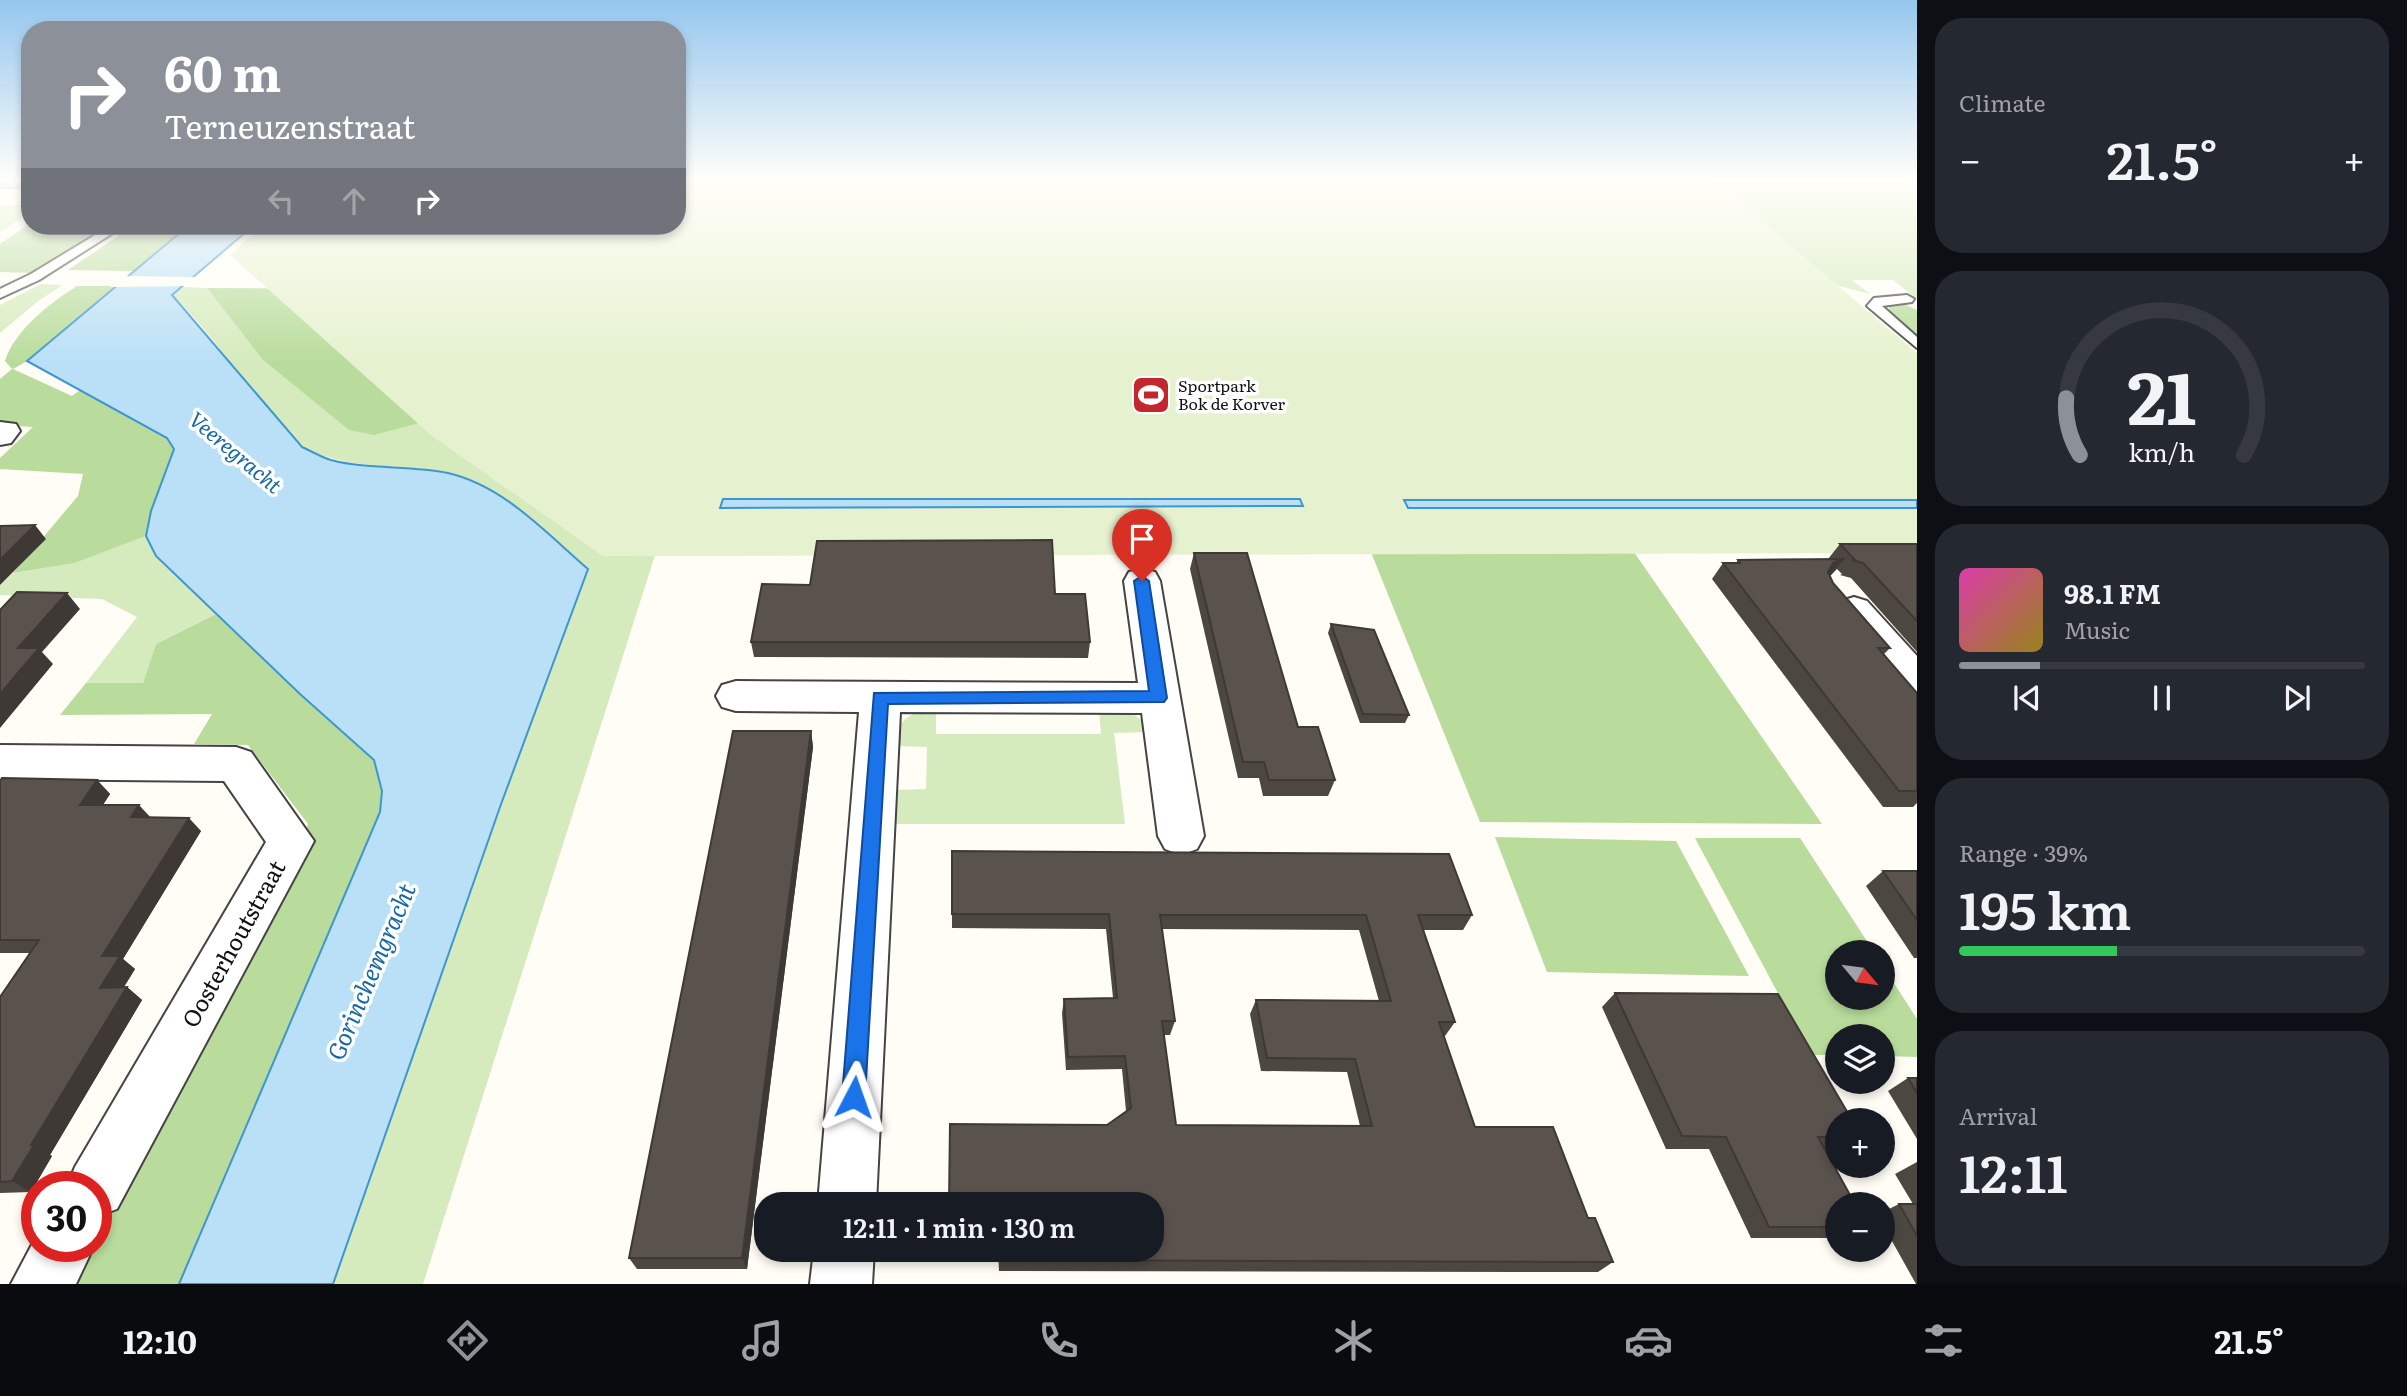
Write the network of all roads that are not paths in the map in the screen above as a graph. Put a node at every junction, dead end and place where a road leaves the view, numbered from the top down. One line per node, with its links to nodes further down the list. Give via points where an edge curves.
1 (92, 242): 2 (lane)
2 (0, 295)
3 (1907, 299): 4 (lane, via 1879,301 1874,306)
4 (1917, 344)
5 (1142, 581): 10 (street)
6 (1836, 589): 7 (street)
7 (1917, 682)
8 (736, 696): 9 (street)
9 (880, 698): 10 (street); 14 (street)
10 (1158, 698): 12 (street)
11 (0, 762): 13 (street, Oosterhoutstraat, via 236,764 292,841)
12 (1181, 836)
13 (106, 1171)
14 (848, 1192)
15 (55, 1262): 17 (street)
16 (843, 1262): 18 (street)
17 (43, 1284)
18 (841, 1284)

